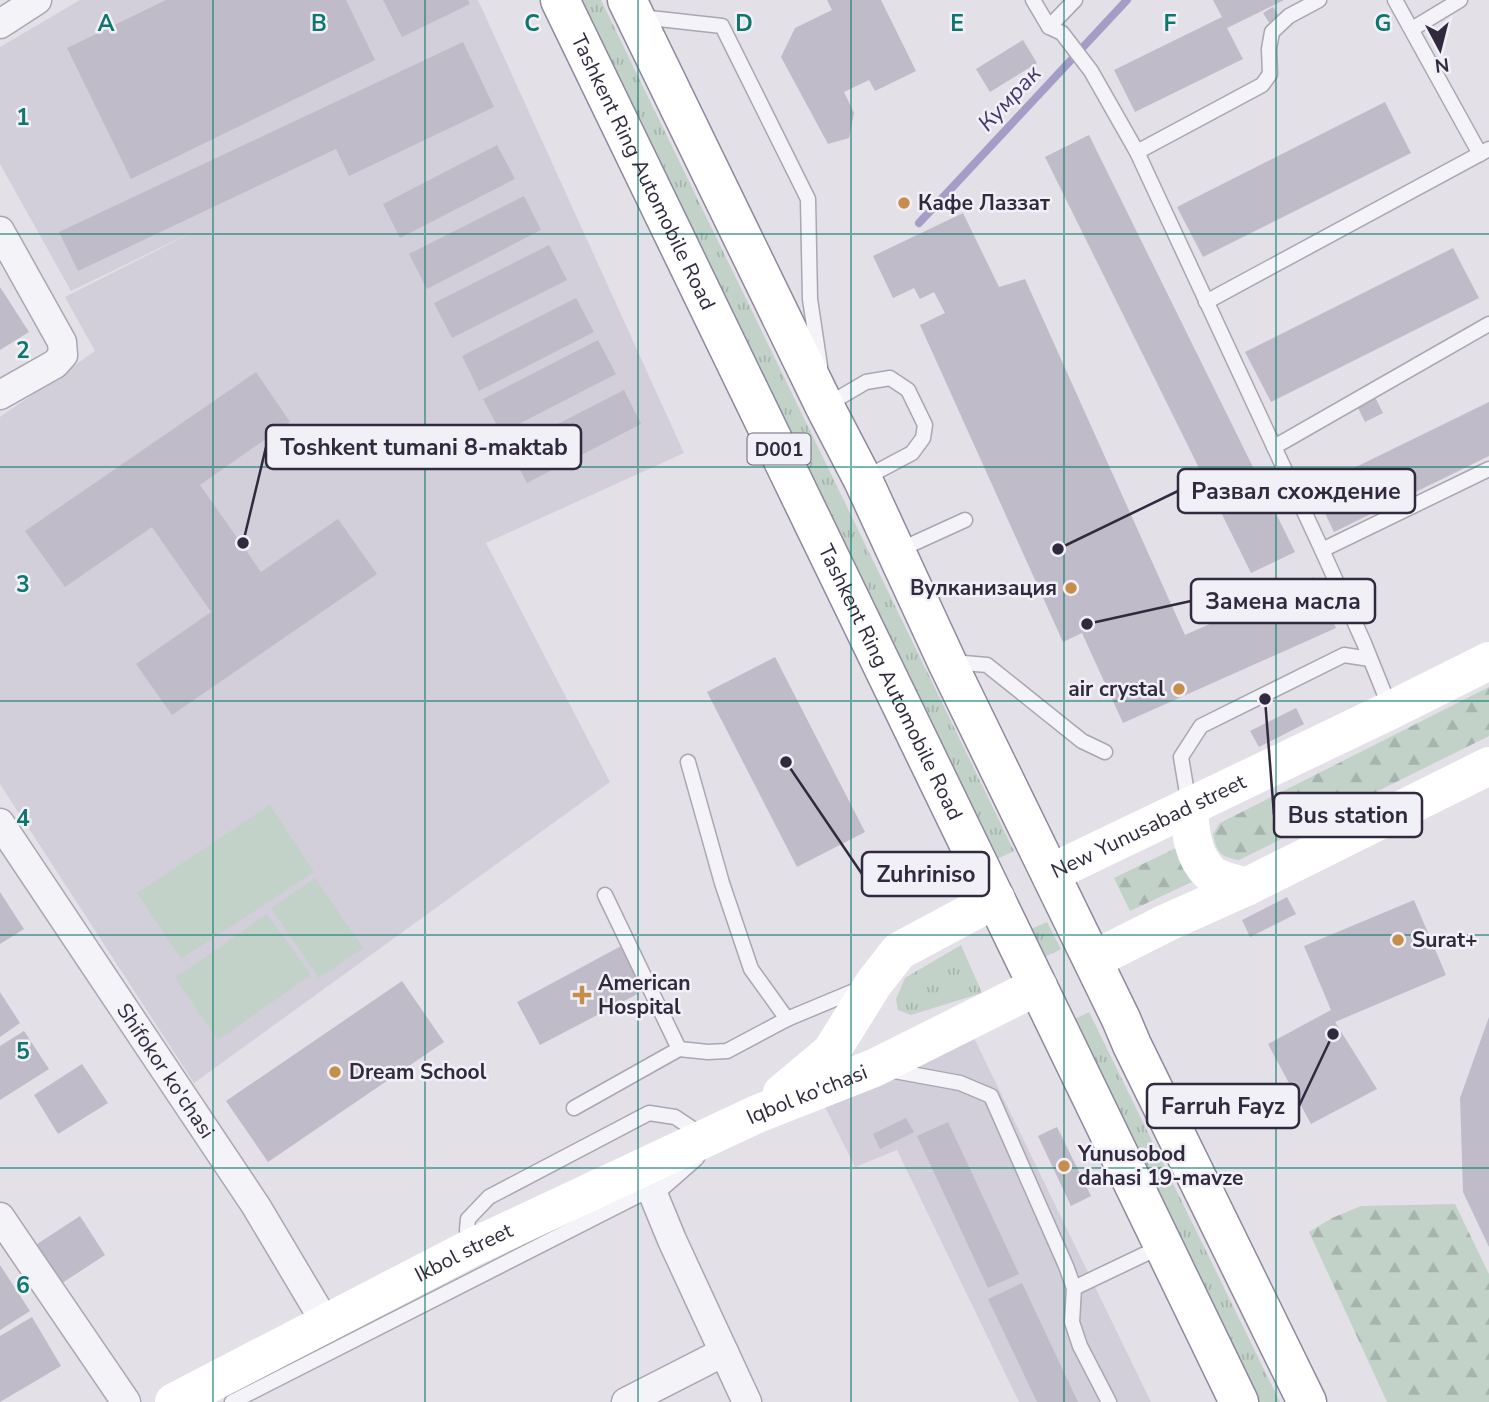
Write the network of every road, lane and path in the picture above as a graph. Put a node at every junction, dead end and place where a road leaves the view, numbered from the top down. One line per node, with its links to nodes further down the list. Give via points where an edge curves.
1 (37, 0): 9 (street)
2 (560, 0): 37 (main road, Tashkent Ring Automobile Road / D001)
3 (1033, 0): 11 (lane)
4 (1075, 0): 11 (lane)
5 (1319, 0): 12 (lane, via 1289,16 1272,32 1270,74 1262,85)
6 (1395, 0): 10 (lane)
7 (1460, 0): 10 (lane)
8 (632, 8): 18 (main road, D001); 18 (lane, via 722,26 808,199 810,299)
9 (0, 24)
10 (1412, 29): 13 (lane)
11 (1056, 30): 12 (lane, via 1091,71)
12 (1137, 152): 15 (lane)
13 (1485, 152): 15 (lane)
14 (0, 231): 17 (street, via 62,342 63,355)
15 (1206, 302): 19 (lane)
16 (1489, 324): 19 (lane)
17 (0, 395)
18 (825, 407): 21 (main road, D001); 21 (lane, via 866,382 890,378 908,390 925,425 923,438 912,453)
19 (1274, 447): 23 (lane)
20 (1489, 469): 23 (lane)
21 (863, 480): 24 (main road, D001)
22 (965, 520): 24 (lane)
23 (1322, 550): 25 (lane)
24 (895, 552): 27 (main road, D001)
25 (1370, 659): 28 (lane); 32 (lane, via 1344,655 1201,726 1181,757)
26 (1489, 661): 28 (main road, New Yunusabad street)
27 (947, 662): 29 (lane, via 986,665 1082,741); 34 (main road, D001)
28 (1391, 710): 32 (main road, New Yunusabad street)
29 (1105, 752)
30 (688, 762): 41 (lane, via 751,970)
31 (1489, 766): 35 (main road)
32 (1189, 806): 34 (main road, New Yunusabad street); 35 (main road, via 1190,832 1198,856 1212,875)
33 (0, 822): 51 (street, Shifokor ko'chasi, via 256,1206)
34 (1051, 873): 37 (main road, New Yunusabad street); 38 (main road, D001)
35 (1246, 887): 38 (main road)
36 (605, 895): 42 (lane)
37 (996, 899): 39 (main road, Iqbol ko'chasi, via 899,951); 40 (main road, Tashkent Ring Automobile Road / D001)
38 (1093, 960): 40 (main road); 60 (main road, D001)
39 (874, 983): 41 (lane); 45 (main road, Iqbol ko'chasi, via 831,1052)
40 (1038, 986): 43 (main road, Iqbol ko'chasi); 49 (main road, Tashkent Ring Automobile Road / D001)
41 (787, 1019): 42 (lane, via 727,1051)
42 (680, 1049): 44 (lane)
43 (874, 1068): 45 (main road, Iqbol ko'chasi); 50 (lane, via 960,1083 991,1096)
44 (575, 1108)
45 (757, 1114): 46 (main road, Ikbol street)
46 (706, 1138): 47 (street); 51 (main road, Ikbol street)
47 (651, 1189): 52 (street); 55 (lane)
48 (0, 1217): 53 (street)
49 (1163, 1245): 50 (lane); 59 (main road, Tashkent Ring Automobile Road / D001)
50 (1074, 1288): 58 (lane, via 1072,1322)
51 (325, 1322): 54 (main road, Ikbol street)
52 (724, 1352): 56 (street); 57 (street)
53 (127, 1402)
54 (174, 1402)
55 (232, 1402)
56 (626, 1402)
57 (747, 1402)
58 (1109, 1402)
59 (1239, 1402)
60 (1307, 1402)

